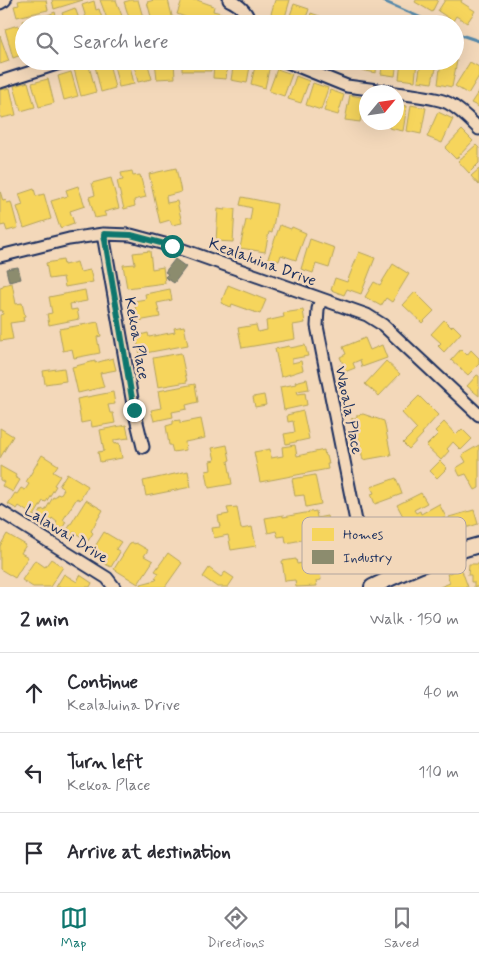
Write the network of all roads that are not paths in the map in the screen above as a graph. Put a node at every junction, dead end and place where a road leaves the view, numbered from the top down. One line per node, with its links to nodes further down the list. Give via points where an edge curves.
1 (5, 0): 3 (street)
2 (229, 0): 4 (street)
3 (0, 3)
4 (248, 15)
5 (38, 70): 7 (street)
6 (307, 70): 8 (street)
7 (0, 82)
8 (359, 88)
9 (404, 94): 10 (street, via 448,103)
10 (479, 129)
11 (104, 234): 12 (street, Kealaluina Drive); 13 (street, Kealaluina Drive, via 131,235 172,246); 15 (street, Kekoa Place)
12 (0, 256)
13 (321, 300): 14 (street, Kealaluina Drive, via 367,315 383,325); 17 (street, Waoala Place, via 318,326)
14 (479, 415)
15 (143, 447)
16 (0, 511): 21 (street, Lalawai Drive, via 107,578)
17 (355, 517)
18 (479, 546): 19 (street)
19 (466, 549)
20 (399, 574): 22 (street)
21 (114, 587)
22 (372, 587)

